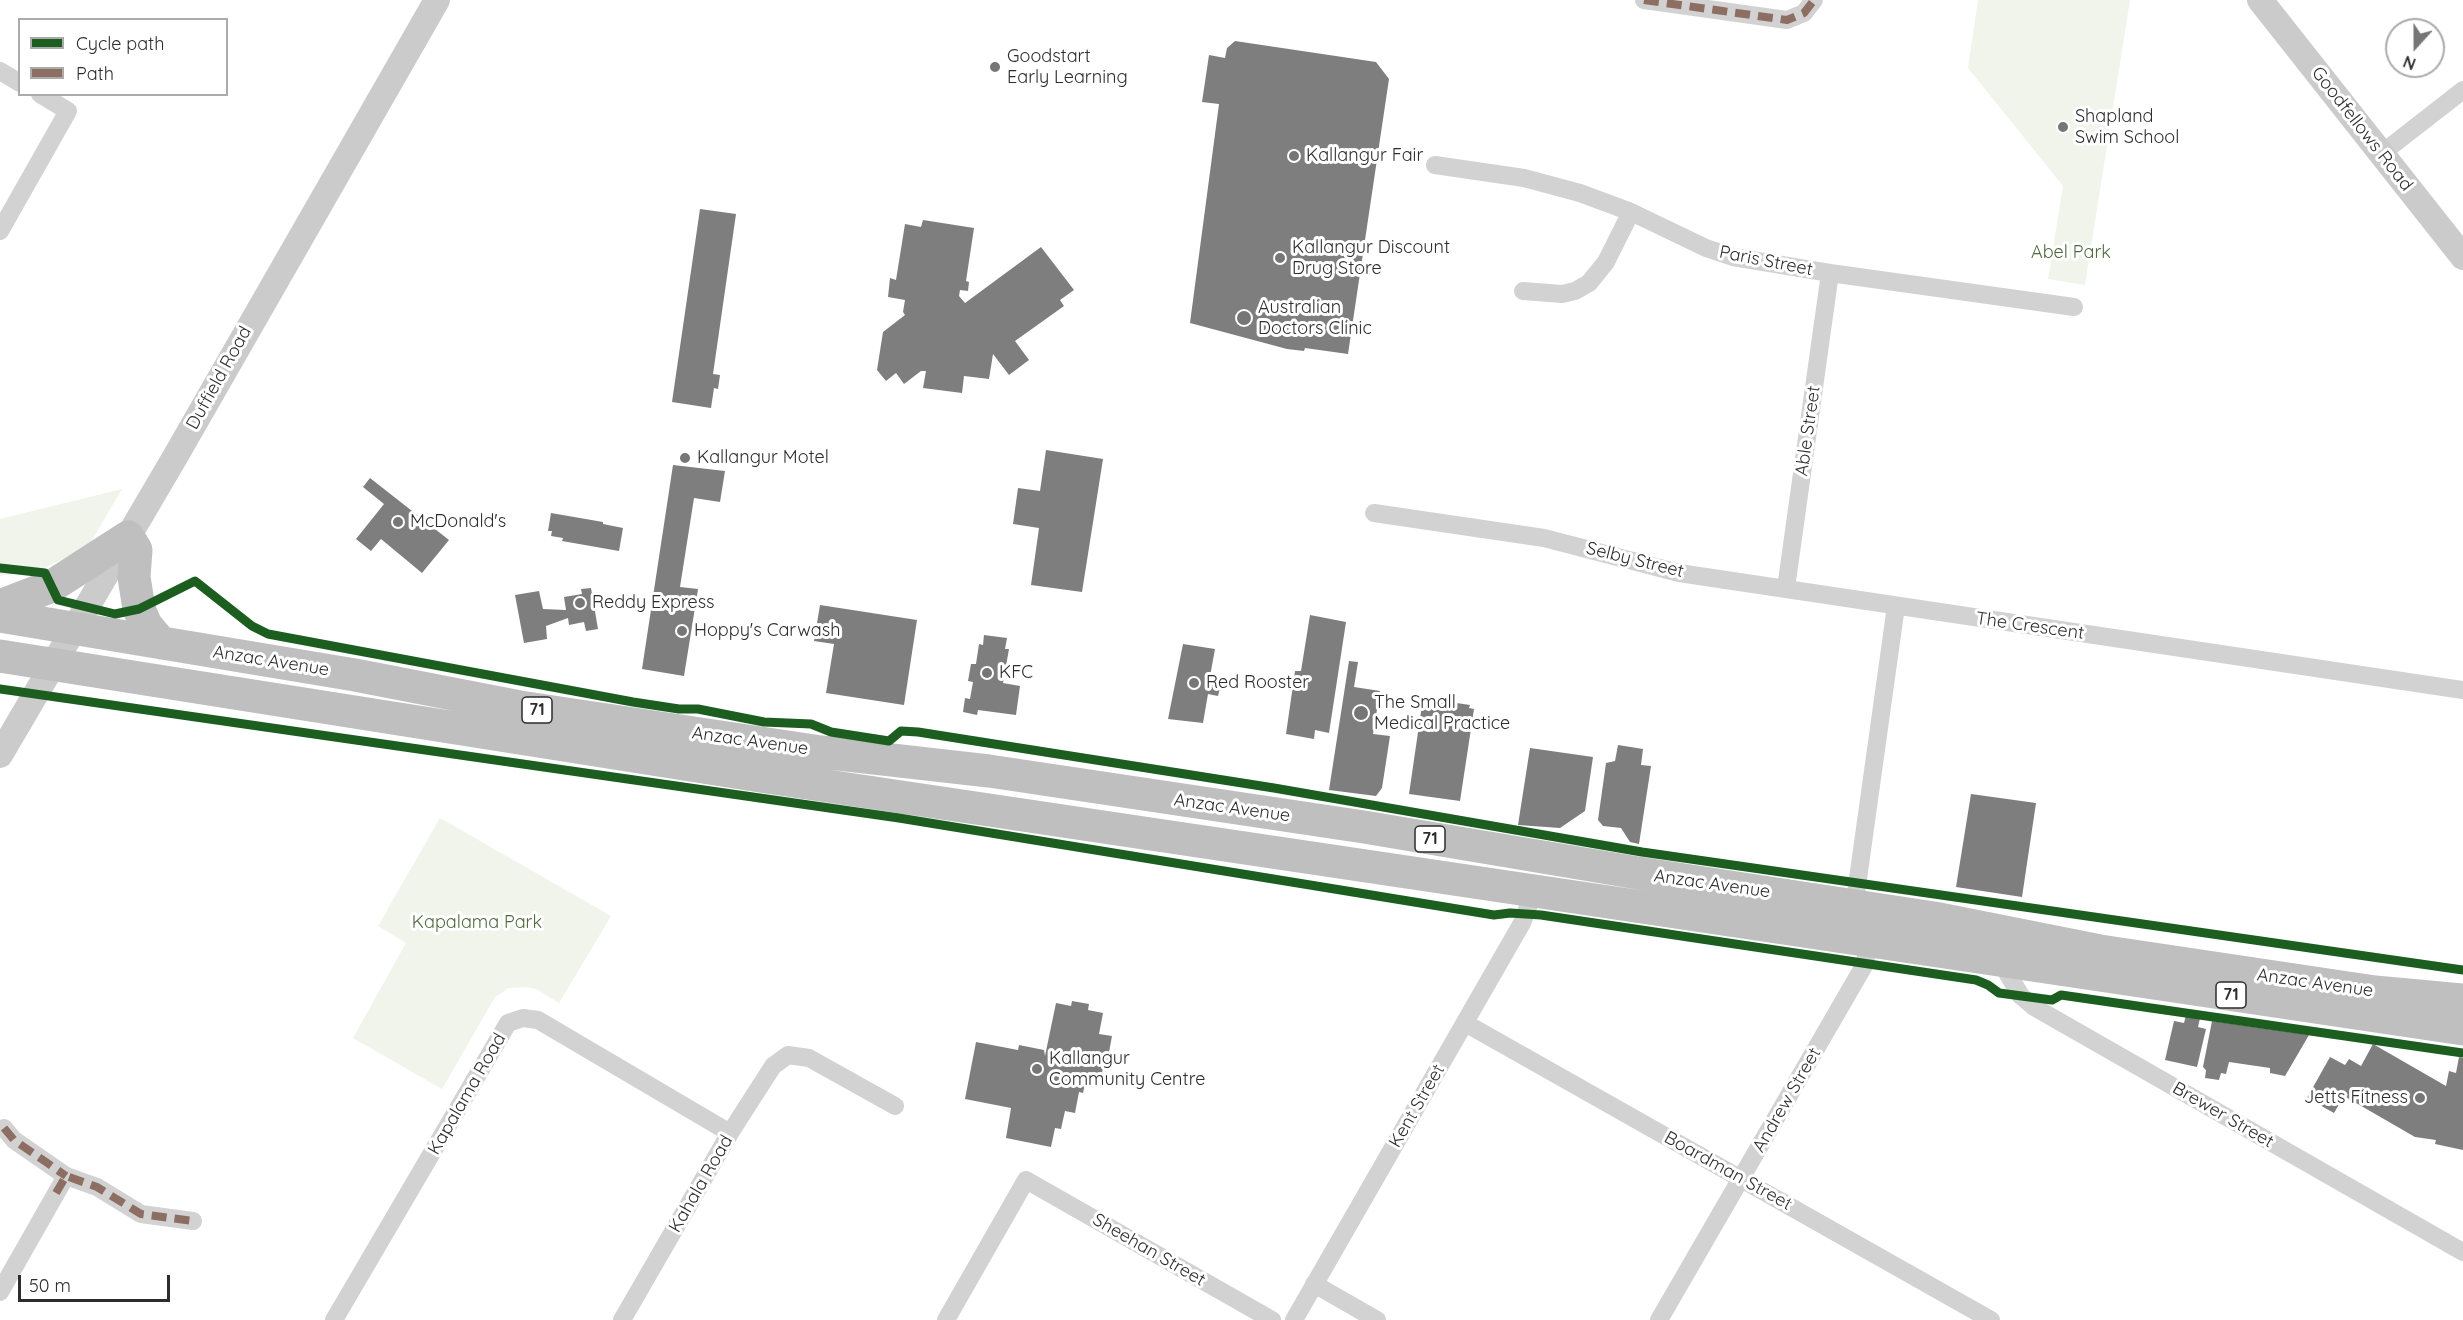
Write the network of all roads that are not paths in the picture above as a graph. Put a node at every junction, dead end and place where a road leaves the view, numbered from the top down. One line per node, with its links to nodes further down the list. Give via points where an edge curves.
1 (437, 0): 18 (street, Duffield Road)
2 (1644, 0): 3 (street, via 1787,20 1804,13)
3 (1814, 0)
4 (2260, 0): 9 (street, Goodfellows Road)
5 (0, 71): 6 (street)
6 (18, 82)
7 (2463, 90): 9 (street)
8 (43, 96): 12 (street, via 68,111)
9 (2381, 154): 13 (street, Goodfellows Road)
10 (1435, 165): 11 (street, Paris Street, via 1544,183)
11 (1631, 212): 14 (street, Paris Street, via 1721,254); 15 (street, via 1606,262 1589,283 1562,294)
12 (0, 231)
13 (2463, 257)
14 (1830, 273): 16 (street, Paris Street); 19 (street, Able Street)
15 (1523, 291)
16 (2074, 307)
17 (1374, 513): 19 (street, Selby Street, via 1544,538 1671,571)
18 (128, 537): 20 (highway, via 52,586); 23 (street, Duffield Road); 24 (highway, via 136,550 134,577 139,609)
19 (1786, 588): 21 (street, Selby Street)
20 (0, 606)
21 (1896, 606): 27 (street, The Crescent); 30 (street)
22 (0, 616): 23 (highway, Anzac Avenue / 71)
23 (74, 630): 24 (highway, Anzac Avenue / 71); 26 (street, Duffield Road)
24 (161, 643): 30 (highway, Anzac Avenue / 71, via 355,675 520,708 821,752 989,771)
25 (0, 656): 26 (highway, Anzac Avenue / 71)
26 (53, 665): 28 (street, Duffield Road); 29 (highway, Anzac Avenue / 71)
27 (2463, 690)
28 (0, 755)
29 (1534, 891): 31 (highway, Anzac Avenue / 71); 34 (street, Kent Street, via 1522,923)
30 (1856, 905): 31 (street); 33 (highway, Anzac Avenue / 71, via 2100,951)
31 (1868, 941): 32 (highway, Anzac Avenue / 71); 39 (street, Andrew Street, via 1859,976)
32 (2000, 961): 33 (highway, Anzac Avenue / 71); 41 (street, Brewer Street, via 2021,996 2034,1007)
33 (2463, 1004)
34 (1465, 1023): 39 (street, Boardman Street); 42 (street, Kent Street)
35 (895, 1106): 37 (street, Kahala Road, via 809,1058 788,1055 772,1066)
36 (4, 1128): 38 (street, via 14,1140)
37 (730, 1133): 44 (street, Kapalama Road, via 538,1020 523,1018 508,1023); 45 (street, Kahala Road)
38 (66, 1176): 40 (street, via 97,1187 141,1214); 43 (street)
39 (1742, 1179): 50 (street, Andrew Street); 51 (street, Boardman Street)
40 (193, 1221)
41 (2463, 1252)
42 (1314, 1284): 48 (street, Kent Street); 49 (street)
43 (0, 1292)
44 (334, 1320)
45 (622, 1320)
46 (946, 1320): 47 (street, Sheehan Street, via 1026,1180)
47 (1272, 1320)
48 (1294, 1320)
49 (1377, 1320)
50 (1659, 1320)
51 (1991, 1320)

